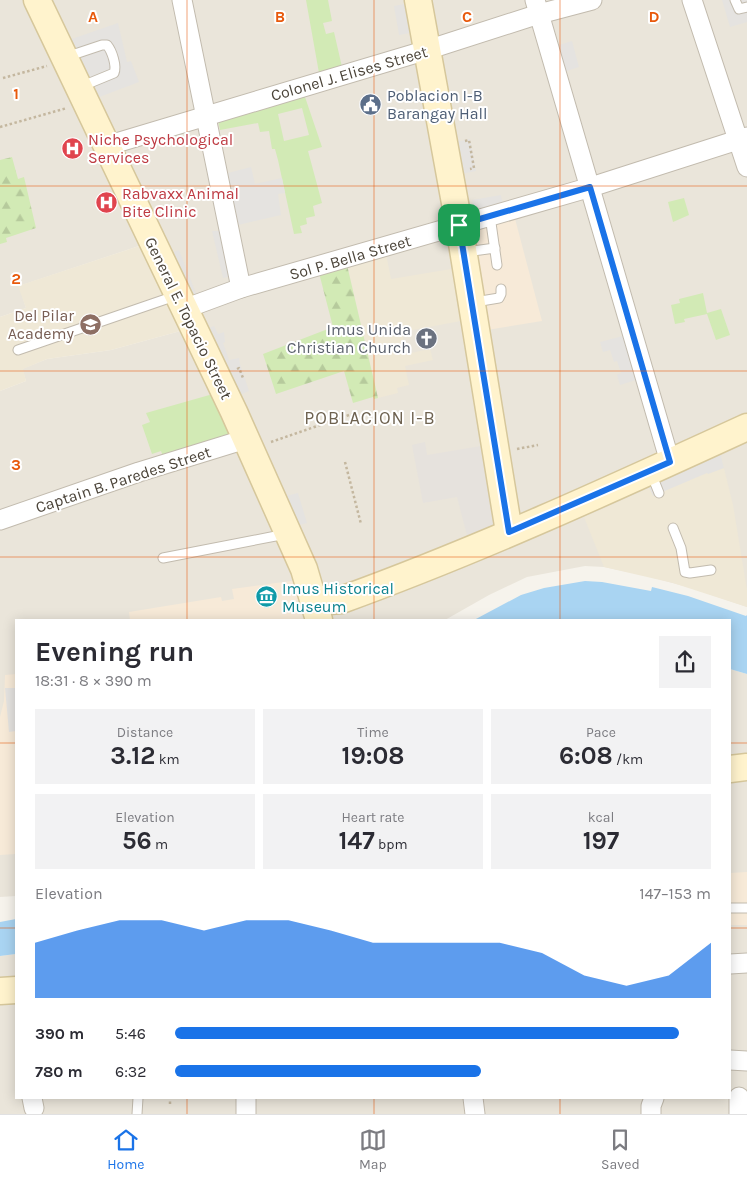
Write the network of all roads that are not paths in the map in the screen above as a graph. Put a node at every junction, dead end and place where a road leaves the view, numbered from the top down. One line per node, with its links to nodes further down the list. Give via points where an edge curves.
1 (37, 0): 10 (street, General E. Topacio Street)
2 (182, 0): 12 (street)
3 (418, 0): 9 (street)
4 (592, 0): 7 (street, Colonel J. Elises Street)
5 (692, 0): 13 (street)
6 (735, 0): 8 (lane, via 739,9)
7 (537, 7): 9 (street, Colonel J. Elises Street); 16 (street)
8 (747, 7)
9 (427, 50): 12 (street, Colonel J. Elises Street); 18 (street)
10 (55, 62): 11 (street, General E. Topacio Street); 11 (lane, via 102,45 110,48 116,69 114,73)
11 (81, 95): 14 (street, General E. Topacio Street)
12 (205, 115): 14 (street, Colonel J. Elises Street); 22 (street)
13 (742, 138): 15 (street); 16 (street, Sol P. Bella Street)
14 (106, 146): 24 (street, General E. Topacio Street)
15 (747, 167)
16 (590, 187): 17 (street, Sol P. Bella Street); 29 (street)
17 (490, 216): 18 (street, Sol P. Bella Street); 19 (lane)
18 (459, 225): 20 (street); 22 (street, Sol P. Bella Street)
19 (495, 248): 20 (lane); 21 (lane)
20 (463, 253): 25 (street)
21 (497, 265)
22 (241, 288): 24 (street, Sol P. Bella Street)
23 (501, 289): 25 (lane, via 498,298)
24 (181, 302): 26 (lane); 28 (street, General E. Topacio Street)
25 (472, 302): 32 (street)
26 (18, 350)
27 (747, 427): 29 (street)
28 (257, 441): 30 (street, Captain B. Paredes Street, via 139,472); 33 (street, General E. Topacio Street)
29 (660, 475): 32 (street)
30 (0, 520)
31 (673, 528): 35 (lane, via 685,572)
32 (509, 532): 36 (street)
33 (289, 533): 34 (lane); 36 (street, General E. Topacio Street)
34 (163, 558)
35 (711, 570)
36 (324, 610)
37 (747, 767): 38 (street)
38 (731, 769)
39 (731, 908): 40 (lane)
40 (747, 908)
41 (747, 963): 42 (street)
42 (731, 964)
43 (0, 990): 44 (street)
44 (15, 990)
45 (731, 1060): 46 (street)
46 (747, 1061)
47 (138, 1099): 51 (lane)
48 (246, 1099): 52 (street)
49 (473, 1099): 53 (street)
50 (654, 1099): 54 (street)
51 (137, 1114)
52 (246, 1114)
53 (475, 1114)
54 (651, 1114)

